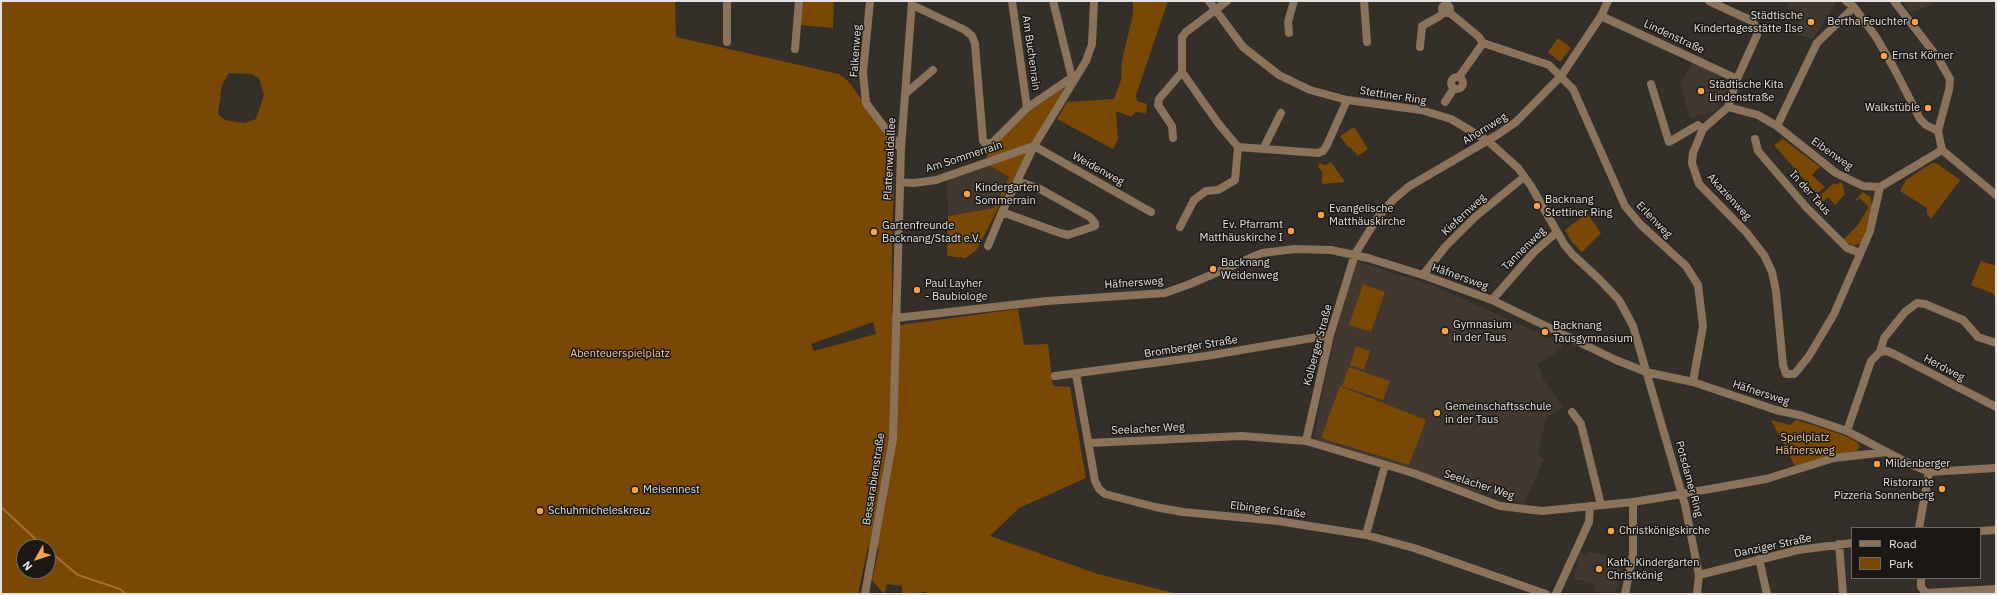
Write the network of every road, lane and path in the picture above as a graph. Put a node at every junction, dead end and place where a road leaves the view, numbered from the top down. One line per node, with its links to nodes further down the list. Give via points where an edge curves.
1 (727, 1): 21 (street)
2 (799, 1): 25 (street)
3 (870, 1): 46 (street, Falkenweg, via 863,73 866,103)
4 (1012, 1): 36 (street, Am Buchenrain)
5 (1053, 1): 30 (street)
6 (1094, 1): 30 (street, via 1092,44 1086,61)
7 (1209, 1): 18 (street, Stettiner Ring)
8 (1227, 1): 18 (street)
9 (1294, 1): 20 (street, via 1288,22)
10 (1364, 1): 22 (street)
11 (1608, 1): 19 (street, Ahornweg)
12 (1709, 1): 29 (street, via 1755,24 1757,35)
13 (1846, 1): 16 (street)
14 (1894, 1): 40 (street, via 1950,79)
15 (912, 3): 32 (street, Plattenwaldallee); 36 (street, Am Sommerrain, via 972,36 975,44 985,143 992,143)
16 (1854, 7): 38 (street, via 1818,43); 40 (street, via 1876,37 1920,119)
17 (1443, 8): 23 (street); 24 (street, via 1440,16 1422,26)
18 (1215, 10): 27 (street, via 1182,37); 33 (street, Stettiner Ring, via 1243,47 1279,75 1310,90)
19 (1601, 16): 28 (street, Ahornweg); 29 (street, Lindenstraße)
20 (1289, 33)
21 (727, 42)
22 (1367, 42)
23 (1483, 43): 28 (street, Erlenweg, via 1549,65); 34 (street, via 1459,77 1463,82 1462,86 1454,88)
24 (1420, 47)
25 (795, 49)
26 (933, 70): 32 (street)
27 (1182, 72): 41 (street, via 1158,105 1172,126); 45 (street)
28 (1561, 76): 43 (street, Ahornweg, via 1516,122); 70 (street, Erlenweg, via 1573,89 1582,106 1625,206 1640,225 1686,266 1698,285 1703,326)
29 (1737, 79): 35 (street)
30 (1073, 82): 36 (street, Am Sommerrain, via 1068,80); 44 (street)
31 (1651, 84): 39 (street, via 1669,142 1698,125)
32 (905, 94): 46 (street, Plattenwaldallee)
33 (1346, 100): 43 (street, Stettiner Ring, via 1421,110 1451,120); 47 (street, via 1323,151 1318,153)
34 (1445, 102)
35 (1728, 107): 38 (street, via 1758,115); 39 (street, Akazienweg)
36 (1027, 108)
37 (1281, 113): 47 (street)
38 (1777, 126): 52 (street, Eibenweg, via 1836,173 1863,186)
39 (1703, 129): 59 (street, Akazienweg, via 1693,153 1694,174 1699,184 1746,232 1764,255 1772,272 1776,291 1784,369 1789,375 1794,374 1809,356 1834,314)
40 (1938, 131): 48 (street)
41 (1173, 138)
42 (1755, 139): 59 (street, In der Taus, via 1758,151 1806,207 1847,248)
43 (1488, 141): 49 (street, Stettiner Ring, via 1512,163); 60 (street, Ahornweg, via 1414,184 1393,200 1378,217)
44 (1034, 146): 50 (street); 51 (street, Am Sommerrain, via 936,180); 55 (street, Weidenweg)
45 (1238, 147): 47 (street); 56 (street, via 1235,180 1218,190 1206,191 1194,200)
46 (901, 149): 51 (street, Plattenwaldallee)
47 (1263, 149)
48 (1942, 150): 52 (street); 53 (street)
49 (1522, 180): 57 (street, Stettiner Ring); 61 (street, Kiefernweg, via 1475,217)
50 (1017, 181): 54 (street); 54 (street, via 1040,188 1090,217 1095,226 1068,235 1060,234)
51 (900, 182): 63 (street, Plattenwaldallee)
52 (1880, 187): 59 (street, via 1873,221)
53 (1996, 196)
54 (1002, 212): 58 (street)
55 (1151, 212)
56 (1180, 227)
57 (1557, 232): 62 (street, Tannenweg, via 1534,252); 67 (street, Stettiner Ring, via 1572,254 1599,279 1626,310)
58 (988, 246)
59 (1860, 253)
60 (1355, 254): 61 (street, Häfnersweg); 63 (street, Häfnersweg, via 1318,248 1277,250 1246,259 1165,293 1047,301); 64 (street, Kolberger Straße)
61 (1423, 275): 62 (street, Häfnersweg)
62 (1492, 300): 67 (street, Häfnersweg)
63 (896, 318): 94 (street, Bessarabienstraße, via 892,453)
64 (1330, 335): 68 (street, Bromberger Straße); 74 (street, Kolberger Straße)
65 (1996, 343): 66 (street, via 1978,337 1963,320 1917,303 1905,312 1884,338)
66 (1880, 352): 71 (street, Herdweg, via 1896,355); 73 (street, via 1871,361)
67 (1646, 372): 70 (street, Häfnersweg); 80 (street, Potsdamer Ring)
68 (1076, 374): 69 (street, Bromberger Straße); 75 (street, Elbinger Straße)
69 (1055, 376)
70 (1693, 382): 73 (street, Häfnersweg)
71 (1996, 407)
72 (1572, 412): 82 (street, via 1581,424)
73 (1847, 431): 76 (street, Häfnersweg)
74 (1306, 441): 75 (street, Seelacher Weg, via 1242,436); 77 (street, Seelacher Weg)
75 (1089, 443): 87 (street, Elbinger Straße, via 1095,481 1104,494 1183,512 1278,521)
76 (1887, 452): 79 (street, Häfnersweg); 80 (street, Seelacher Weg, via 1834,458 1766,480)
77 (1385, 465): 83 (street, Seelacher Weg, via 1500,506 1542,511); 87 (street)
78 (1996, 468): 79 (street, Häfnersweg)
79 (1929, 472): 84 (street)
80 (1682, 494): 81 (street, Seelacher Weg); 91 (street, Potsdamer Ring)
81 (1633, 502): 82 (street, Seelacher Weg); 97 (street, via 1633,554)
82 (1601, 505): 83 (street, Seelacher Weg)
83 (1590, 506): 96 (street, via 1589,522)
84 (1919, 527)
85 (1996, 530): 86 (street)
86 (1981, 531)
87 (1366, 536): 95 (street, Elbinger Straße, via 1414,548)
88 (1851, 543): 89 (street, Danziger Straße)
89 (1839, 544): 90 (street, Danziger Straße); 100 (street)
90 (1759, 559): 91 (street, Danziger Straße); 99 (street)
91 (1699, 575): 98 (street, Potsdamer Ring)
92 (1921, 582): 93 (street, via 1926,593)
93 (1996, 589)
94 (865, 594)
95 (1546, 594)
96 (1556, 594)
97 (1625, 594)
98 (1697, 594)
99 (1767, 594)
100 (1843, 594)

